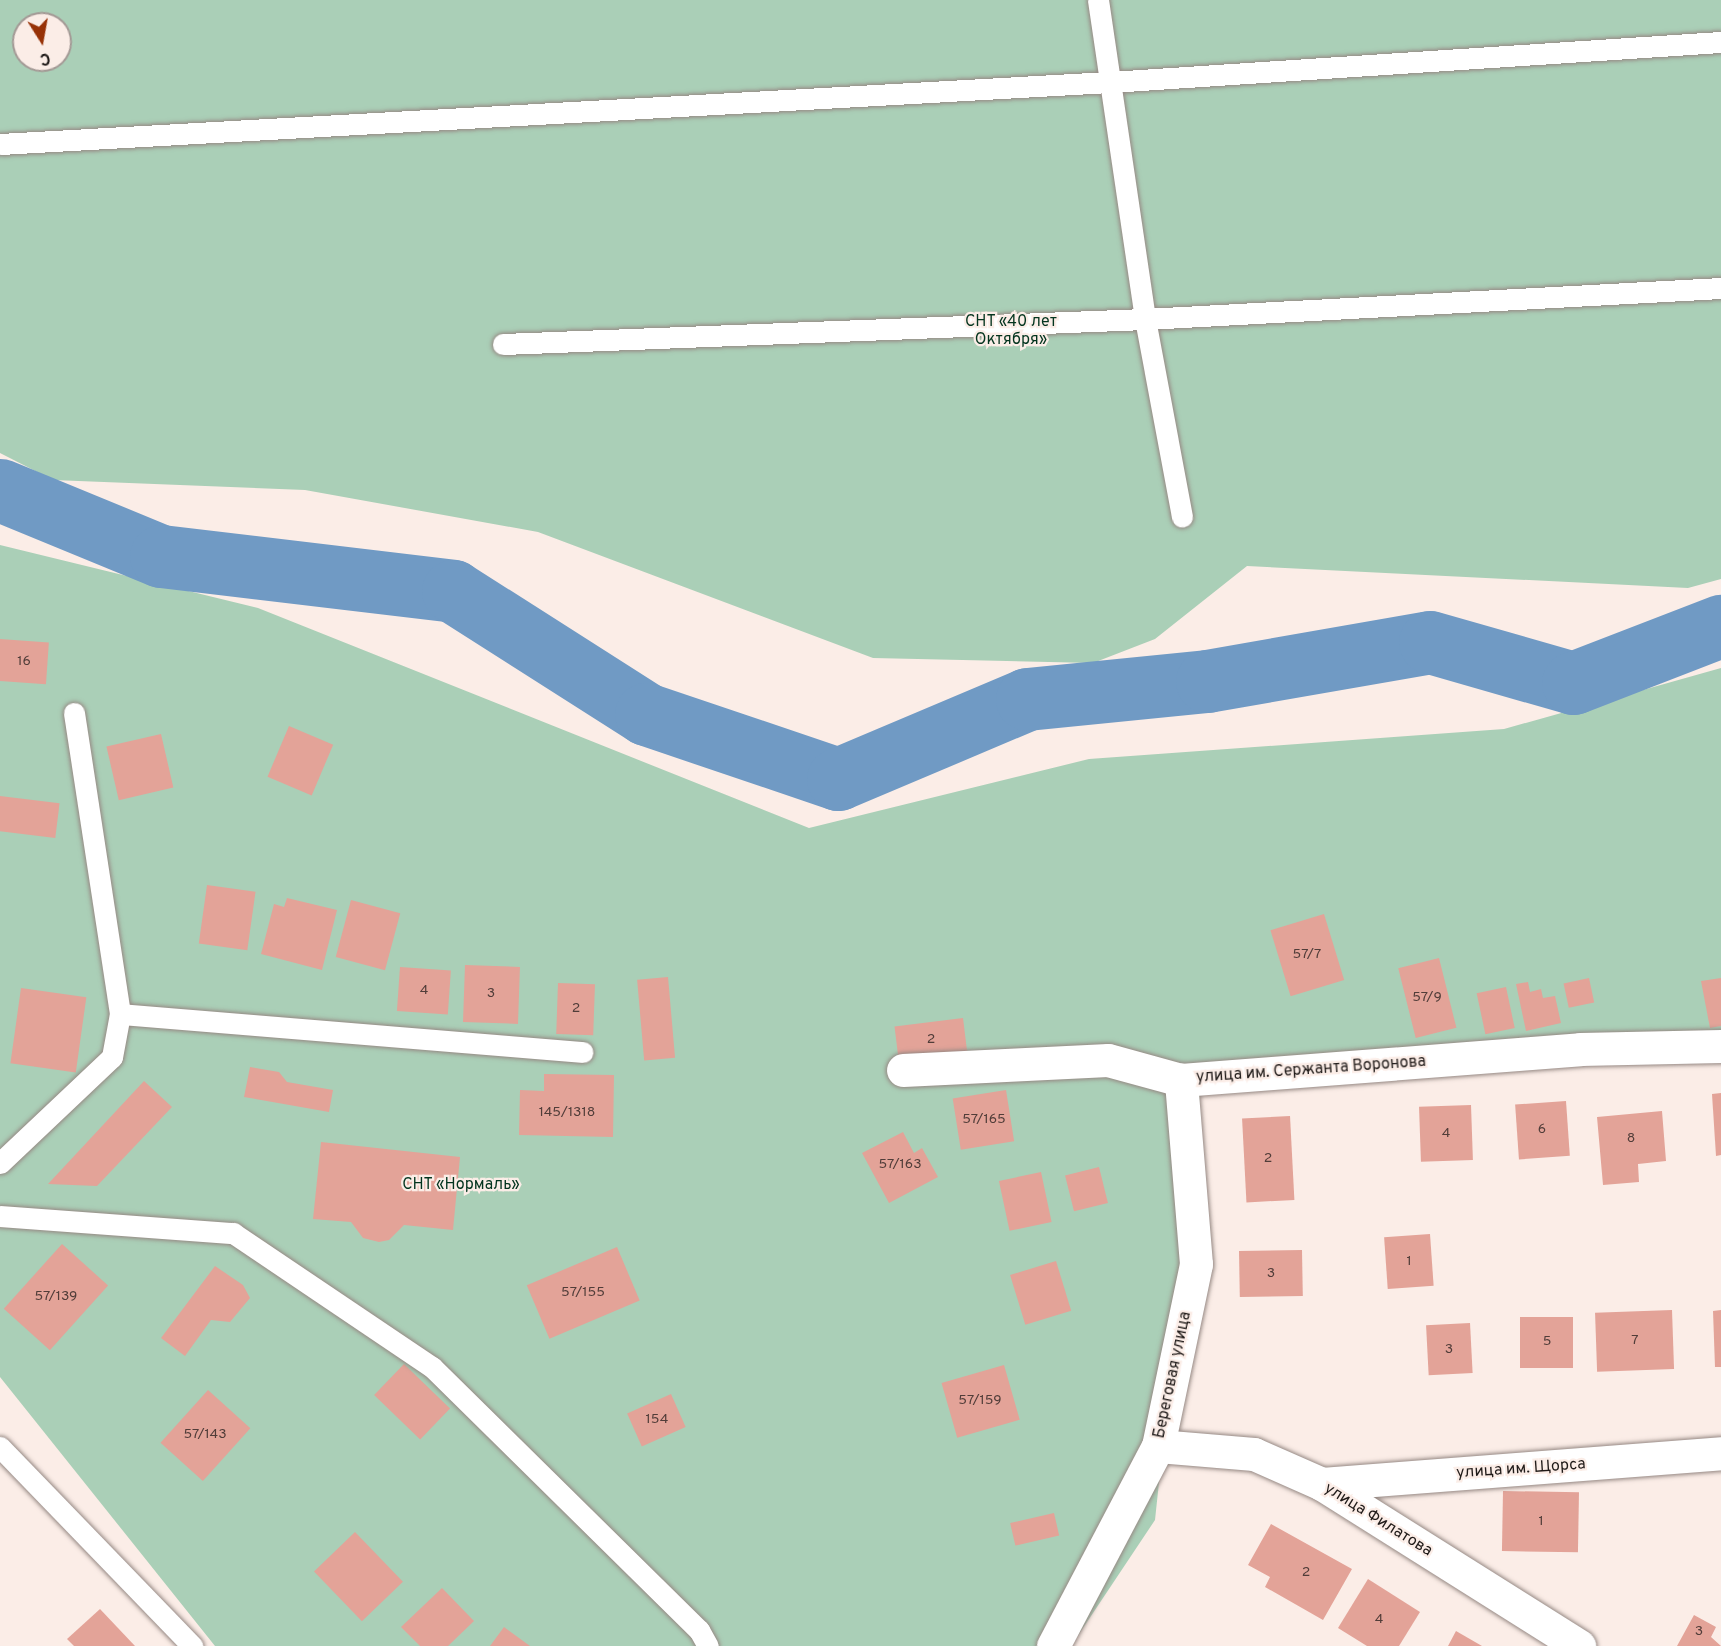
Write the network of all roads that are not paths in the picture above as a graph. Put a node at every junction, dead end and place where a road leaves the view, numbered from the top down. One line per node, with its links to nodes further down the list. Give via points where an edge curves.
1 (1098, 0): 3 (lane)
2 (1721, 42): 3 (lane)
3 (1110, 82): 4 (lane); 6 (lane)
4 (0, 144)
5 (1721, 288): 6 (lane)
6 (1145, 319): 7 (lane); 8 (lane)
7 (503, 344)
8 (1182, 517)
9 (74, 713): 10 (lane)
10 (120, 1014): 12 (lane); 15 (lane, via 112,1057)
11 (1721, 1046): 14 (street, улица им. Сержанта Воронова, via 1580,1049)
12 (582, 1053)
13 (903, 1070): 14 (street, улица им. Сержанта Воронова, via 1108,1060)
14 (1180, 1080): 17 (street, Береговая улица, via 1196,1264)
15 (0, 1162)
16 (0, 1216): 22 (lane, via 233,1233 432,1367 699,1630)
17 (1158, 1446): 20 (street, улица Филатова, via 1254,1454); 23 (street, Береговая улица)
18 (0, 1447): 21 (lane)
19 (1721, 1454): 20 (street, улица им. Щорса)
20 (1322, 1484): 24 (street, улица Филатова)
21 (192, 1646)
22 (708, 1646)
23 (1053, 1646)
24 (1579, 1646)

